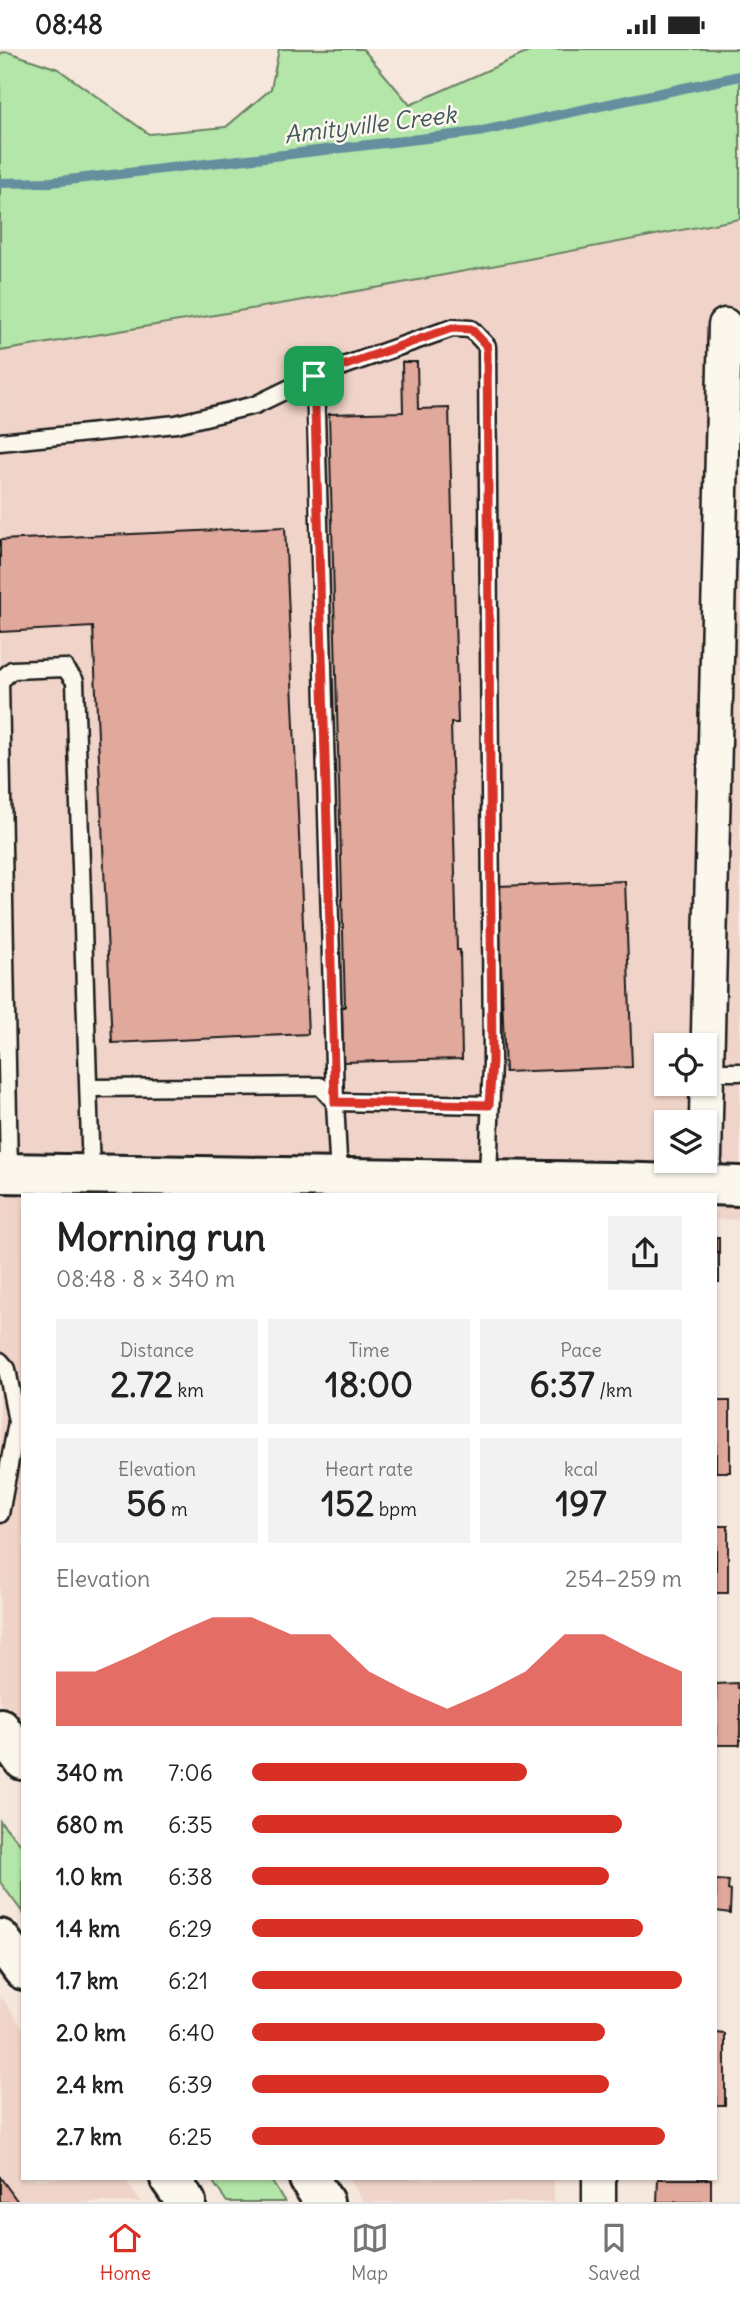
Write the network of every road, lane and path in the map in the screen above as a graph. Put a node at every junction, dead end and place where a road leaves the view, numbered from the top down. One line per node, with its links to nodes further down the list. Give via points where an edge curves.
1 (725, 325): 4 (street)
2 (314, 376): 3 (lane, via 255,405 176,424); 8 (lane); 9 (lane, via 452,328 471,329 487,346)
3 (0, 442)
4 (708, 1033)
5 (717, 1072): 6 (lane)
6 (740, 1072)
7 (89, 1088): 8 (lane, via 320,1086); 10 (lane, via 75,681 65,668 12,670 0,681); 12 (lane)
8 (335, 1102): 9 (lane); 13 (lane)
9 (489, 1105): 14 (lane)
10 (5, 1173): 12 (main road)
11 (708, 1173): 15 (main road)
12 (92, 1174): 13 (main road)
13 (339, 1178): 14 (main road)
14 (488, 1180): 15 (main road)
15 (612, 1188)
16 (0, 1361): 17 (lane, via 7,1369 17,1422)
17 (0, 1512)
18 (0, 1728): 19 (main road)
19 (21, 1757)
20 (0, 1939): 21 (main road)
21 (21, 1967)
22 (171, 2180): 25 (main road)
23 (310, 2180): 26 (main road)
24 (599, 2180): 27 (street)
25 (186, 2202)
26 (324, 2202)
27 (599, 2202)

